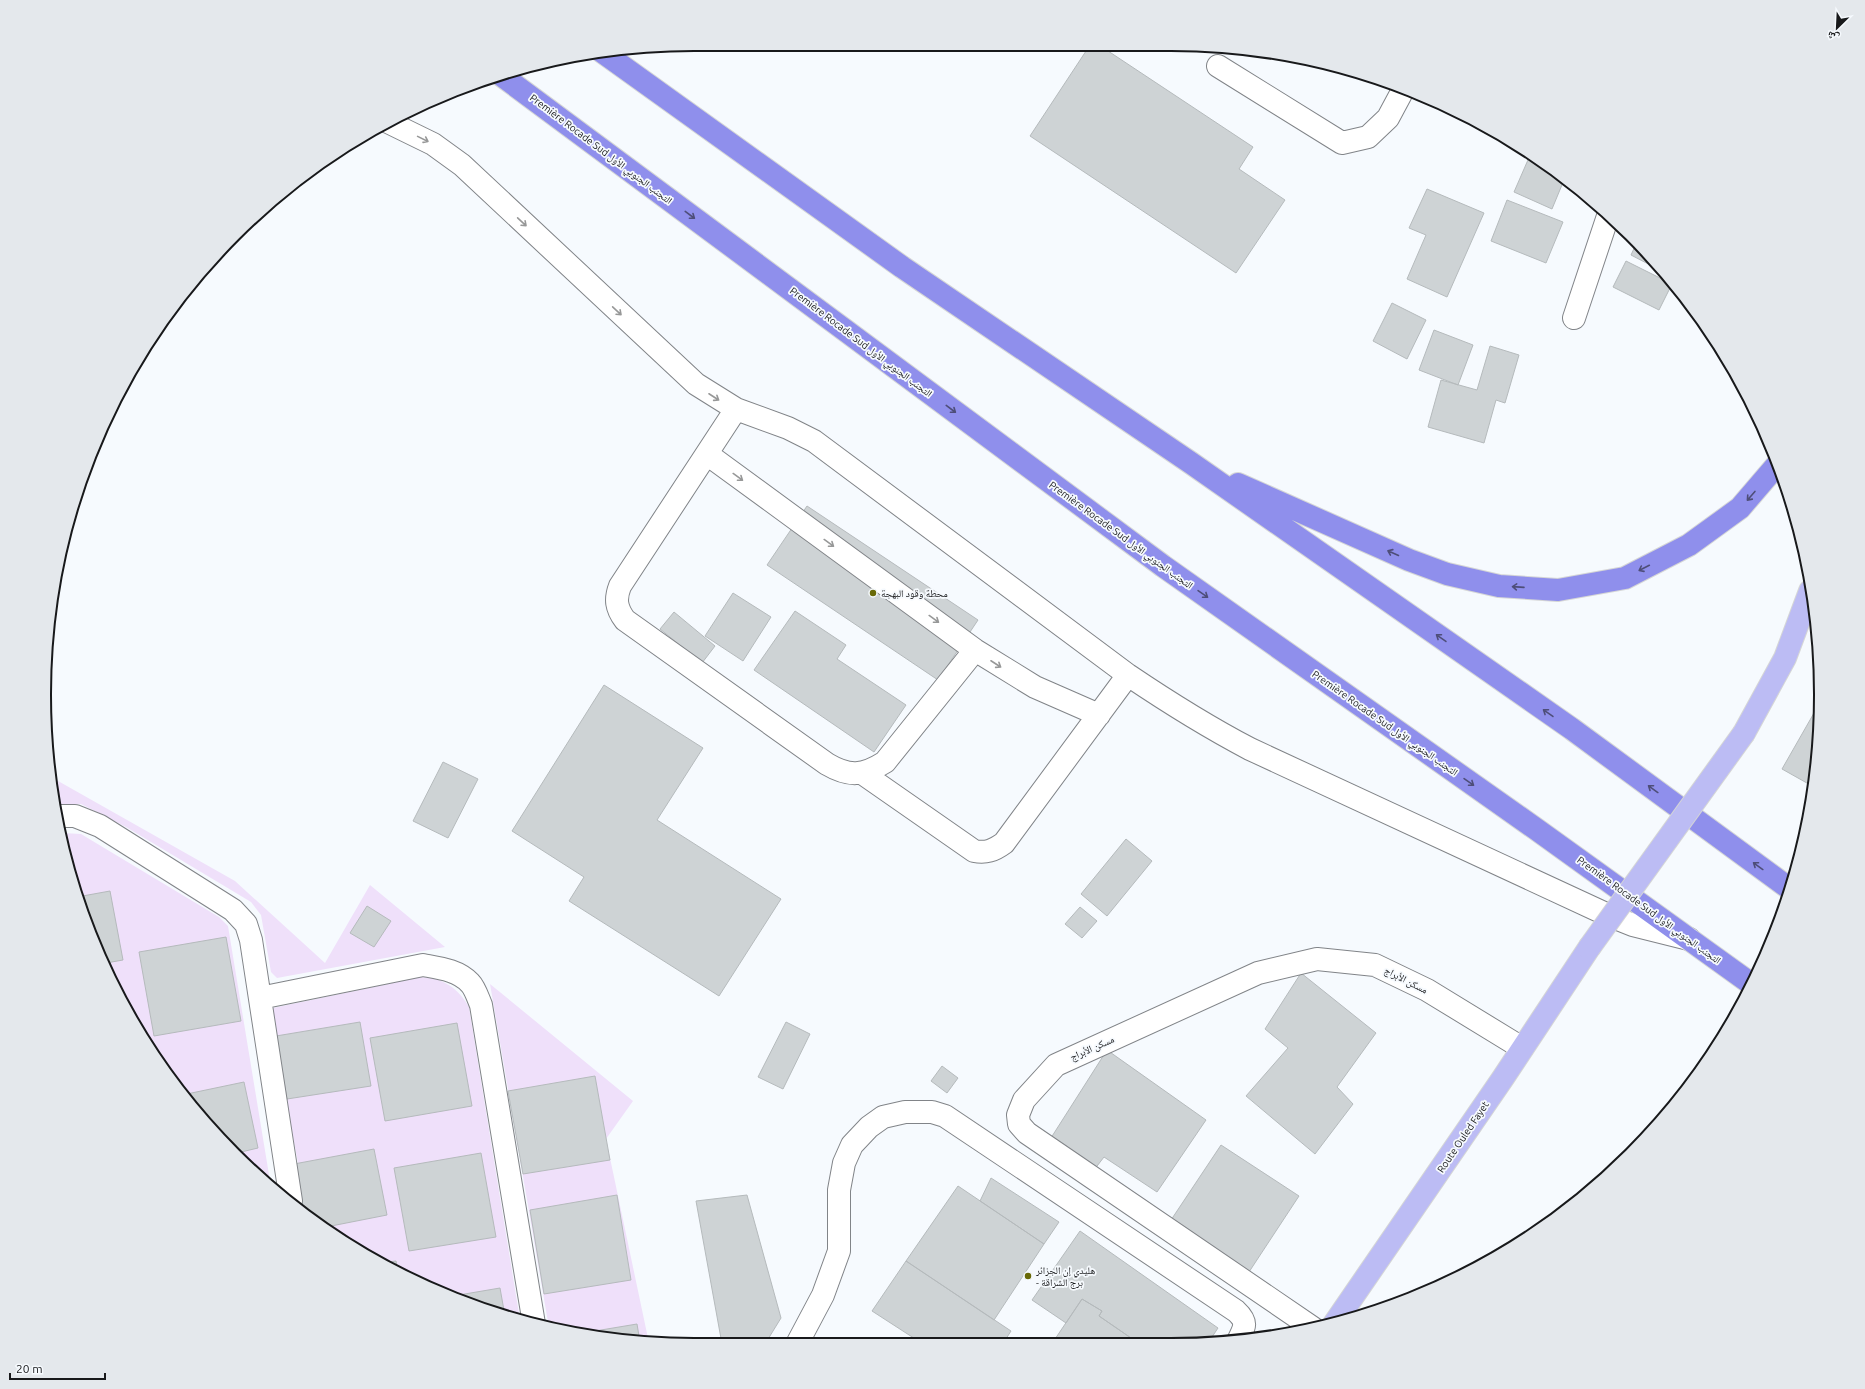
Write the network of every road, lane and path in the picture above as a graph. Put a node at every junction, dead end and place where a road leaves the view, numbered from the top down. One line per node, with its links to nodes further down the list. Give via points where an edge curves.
1 (610, 57): 10 (highway, via 902,267)
2 (1218, 66): 4 (street, via 1342,143 1368,138 1388,118)
3 (507, 79): 19 (highway, Première Rocade Sud التجنب الجنوبي الأول, one-way to 19, via 1163,566 1536,828)
4 (1401, 94)
5 (395, 125): 8 (street, one-way to 8, via 433,144 458,161 678,369 696,384)
6 (1606, 221): 7 (street)
7 (1574, 318)
8 (736, 409): 9 (street); 14 (street, via 788,428 814,441)
9 (707, 454): 13 (street, one-way to 13); 16 (street, via 620,586 616,604 619,612 632,626 826,764 837,770)
10 (1191, 463): 11 (highway, one-way to 10, via 1740,508 1689,545 1625,578 1558,590 1499,586 1447,574 1409,560); 18 (highway, one-way to 10, via 1572,729)
11 (1773, 469)
12 (1806, 600): 22 (main road, Route Ouled Fayet, bridge, via 1785,658 1744,733 1589,948)
13 (975, 650): 15 (street, one-way to 15, via 1035,687); 16 (street, via 885,762)
14 (1128, 675): 15 (street); 19 (street, via 1210,728 1250,749 1608,915 1633,925)
15 (1099, 715): 16 (street, via 1004,843 995,850 974,851)
16 (862, 773)
17 (62, 816): 21 (street, via 75,816 100,826 233,910 246,924 251,940)
18 (1785, 884)
19 (1689, 939): 20 (highway, Première Rocade Sud التجنب الجنوبي الأول)
20 (1747, 981)
21 (260, 998): 23 (street); 25 (street, via 423,965 461,975 471,984 481,1005)
22 (1522, 1048): 24 (main road, Route Ouled Fayet); 26 (street, مسكن الأبراج, via 1427,990 1375,965 1317,959 1258,973 1056,1065 1024,1100 1018,1115 1019,1124 1027,1133)
23 (290, 1194)
24 (1340, 1315)
25 (533, 1317)
26 (1306, 1323)
27 (1241, 1334): 28 (street, via 1243,1318 1236,1311 946,1116 932,1112 905,1112 883,1117 852,1145 844,1163 839,1190 839,1251 823,1295)
28 (800, 1338)

